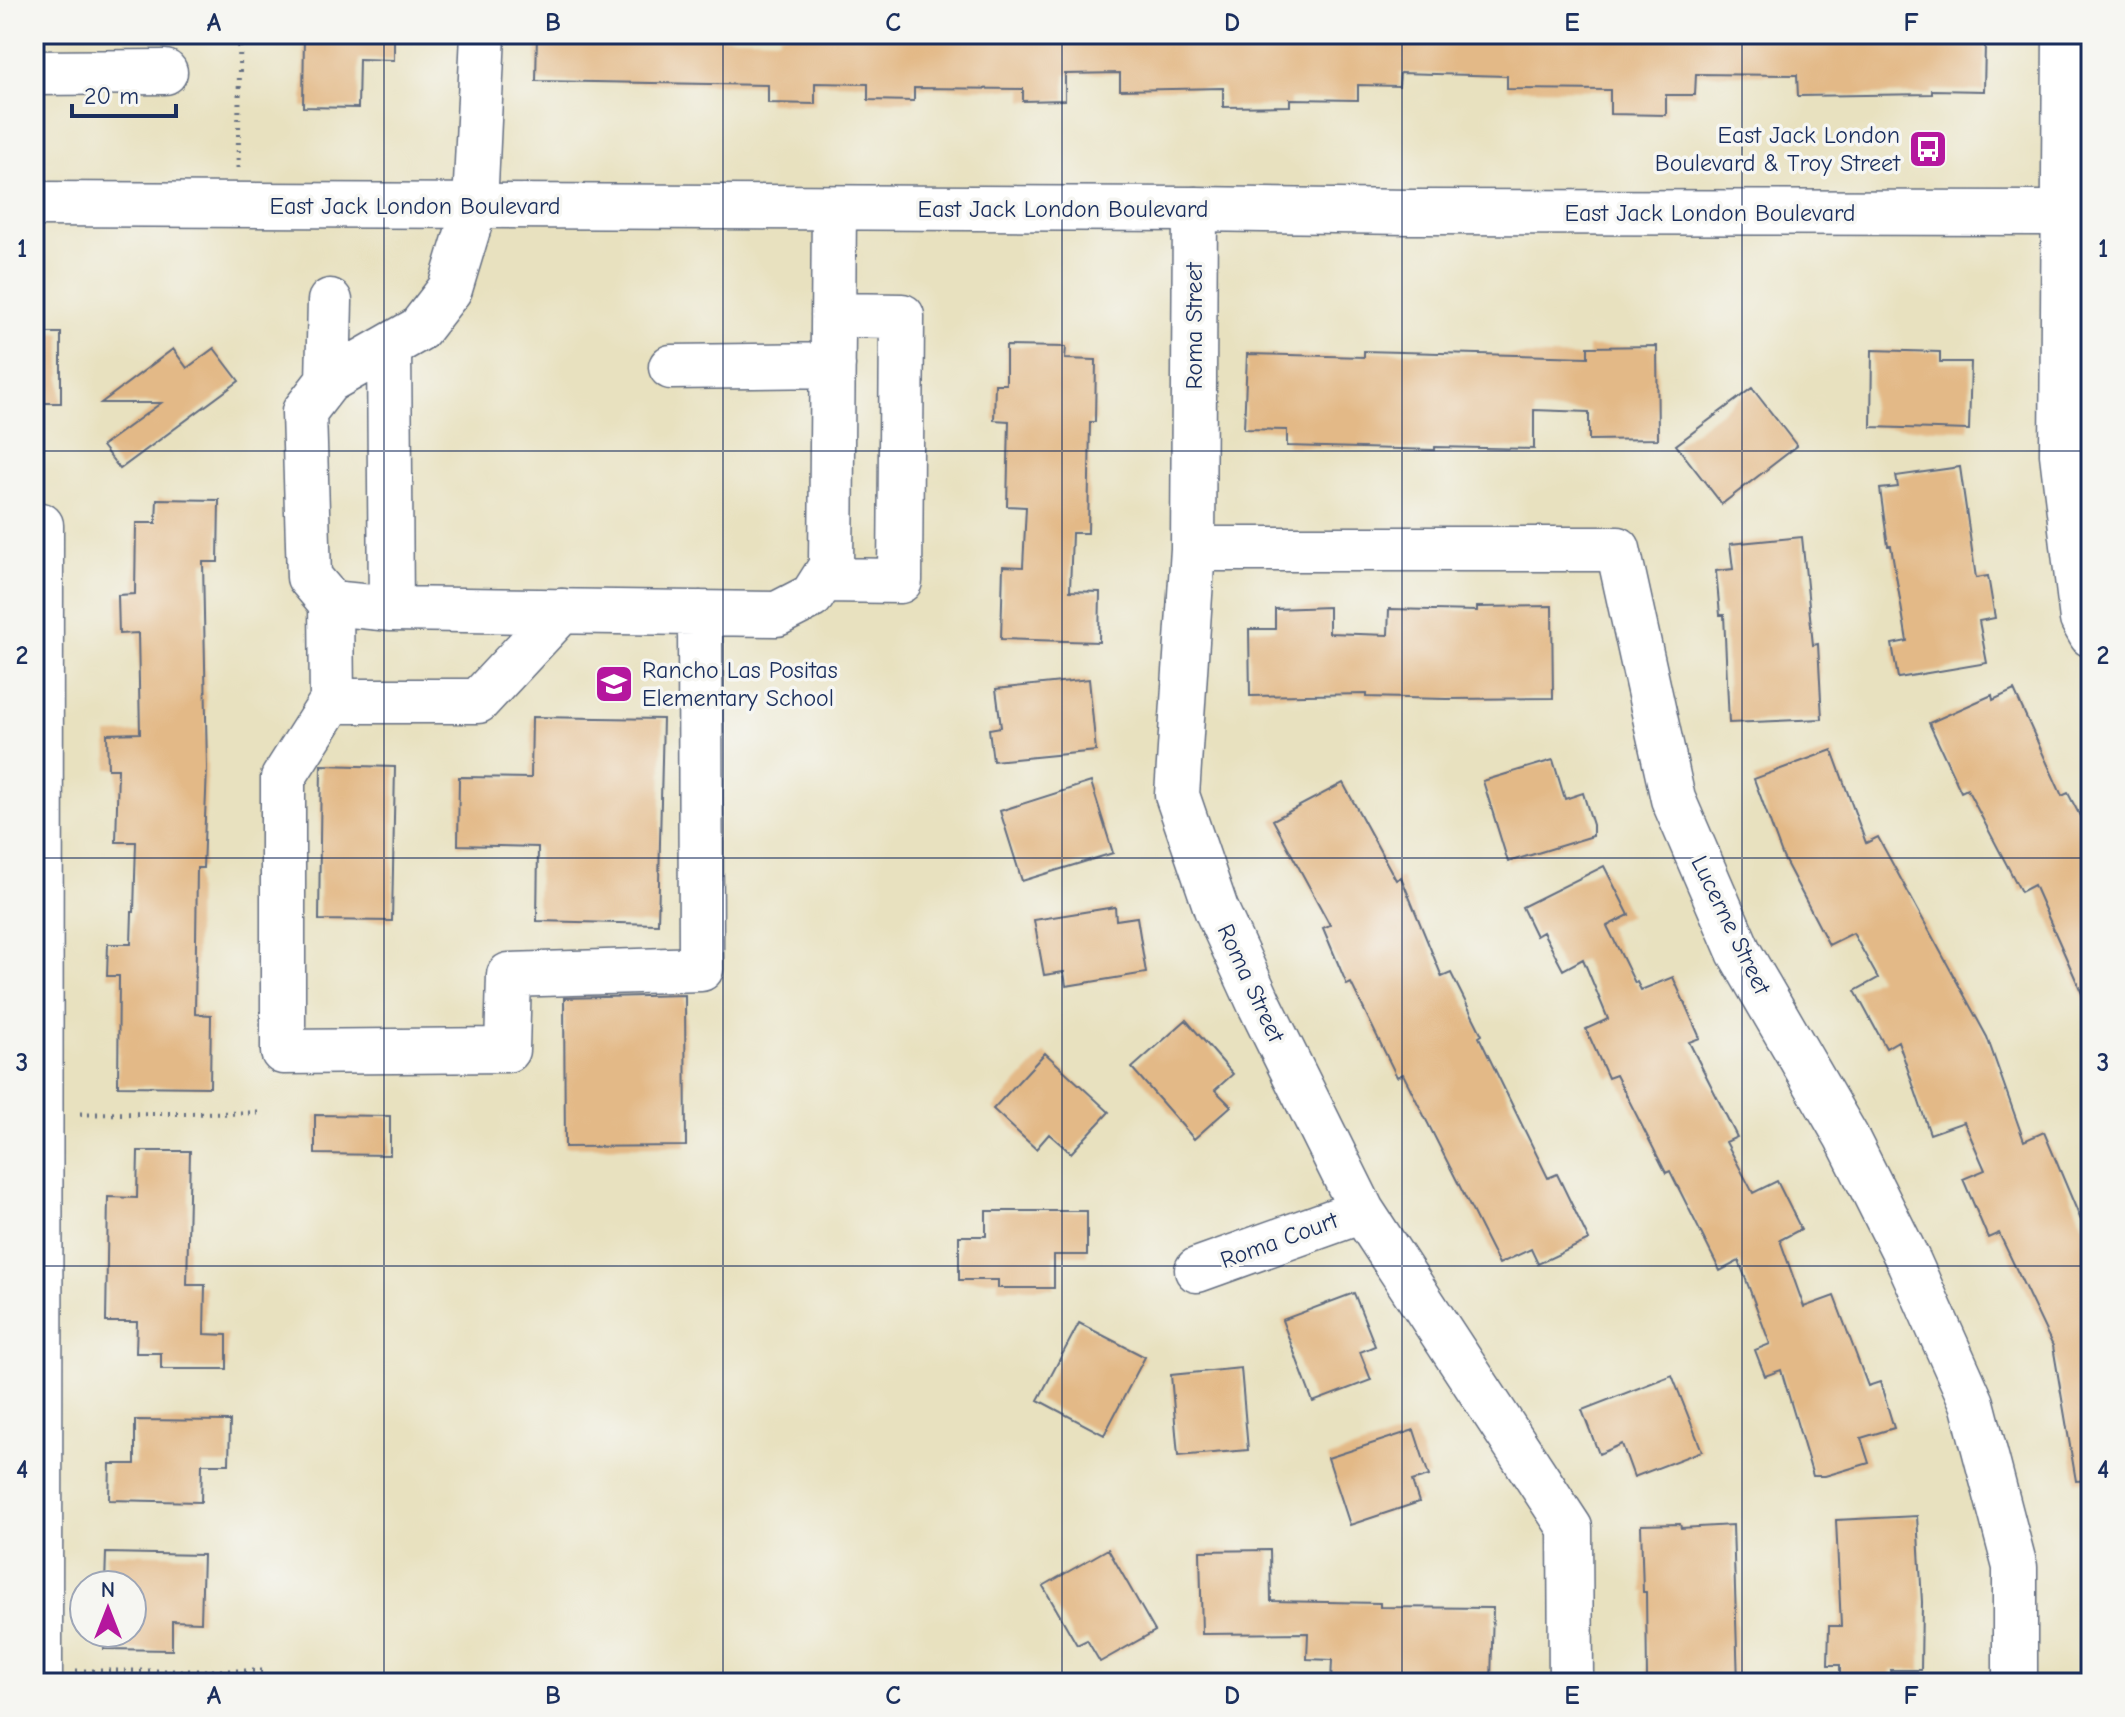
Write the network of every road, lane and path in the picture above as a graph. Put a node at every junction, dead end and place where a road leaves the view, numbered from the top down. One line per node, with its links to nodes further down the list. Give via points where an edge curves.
1 (240, 34): 7 (path)
2 (483, 34): 8 (street)
3 (2065, 34): 11 (street)
4 (165, 72): 5 (street)
5 (34, 73)
6 (34, 204): 7 (street, East Jack London Boulevard)
7 (238, 205): 8 (street, East Jack London Boulevard)
8 (475, 206): 9 (street, East Jack London Boulevard); 14 (street, via 450,289 419,329)
9 (834, 208): 10 (street, East Jack London Boulevard); 13 (street)
10 (1195, 209): 11 (street, East Jack London Boulevard); 19 (street, Roma Street)
11 (2078, 213): 25 (street, via 2062,454)
12 (330, 301): 17 (street)
13 (833, 315): 15 (street); 20 (street, via 902,316 900,581)
14 (389, 347): 17 (street); 22 (street)
15 (833, 365): 16 (street); 20 (street, via 831,566)
16 (671, 367)
17 (328, 381): 21 (street, via 304,412 309,577)
18 (37, 525): 31 (street)
19 (1193, 549): 29 (street, Roma Street, via 1177,795 1216,909); 34 (street, Lucerne Street, via 1618,549 1673,799 1739,952 1846,1136 1972,1403 2015,1567)
20 (823, 580): 24 (street, via 812,596 777,614)
21 (331, 603): 22 (street); 26 (street)
22 (391, 609): 23 (street)
23 (562, 611): 24 (street); 26 (street, via 478,701)
24 (700, 613): 26 (street, via 701,969 509,975 507,1050 283,1052 283,778)
25 (2088, 623)
26 (332, 701)
27 (261, 1113): 28 (path)
28 (71, 1115)
29 (1362, 1211): 30 (street, Roma Court); 33 (street, Roma Street, via 1570,1528)
30 (1197, 1270)
31 (45, 1665): 32 (path)
32 (263, 1671)
33 (1571, 1683)
34 (2015, 1683)

